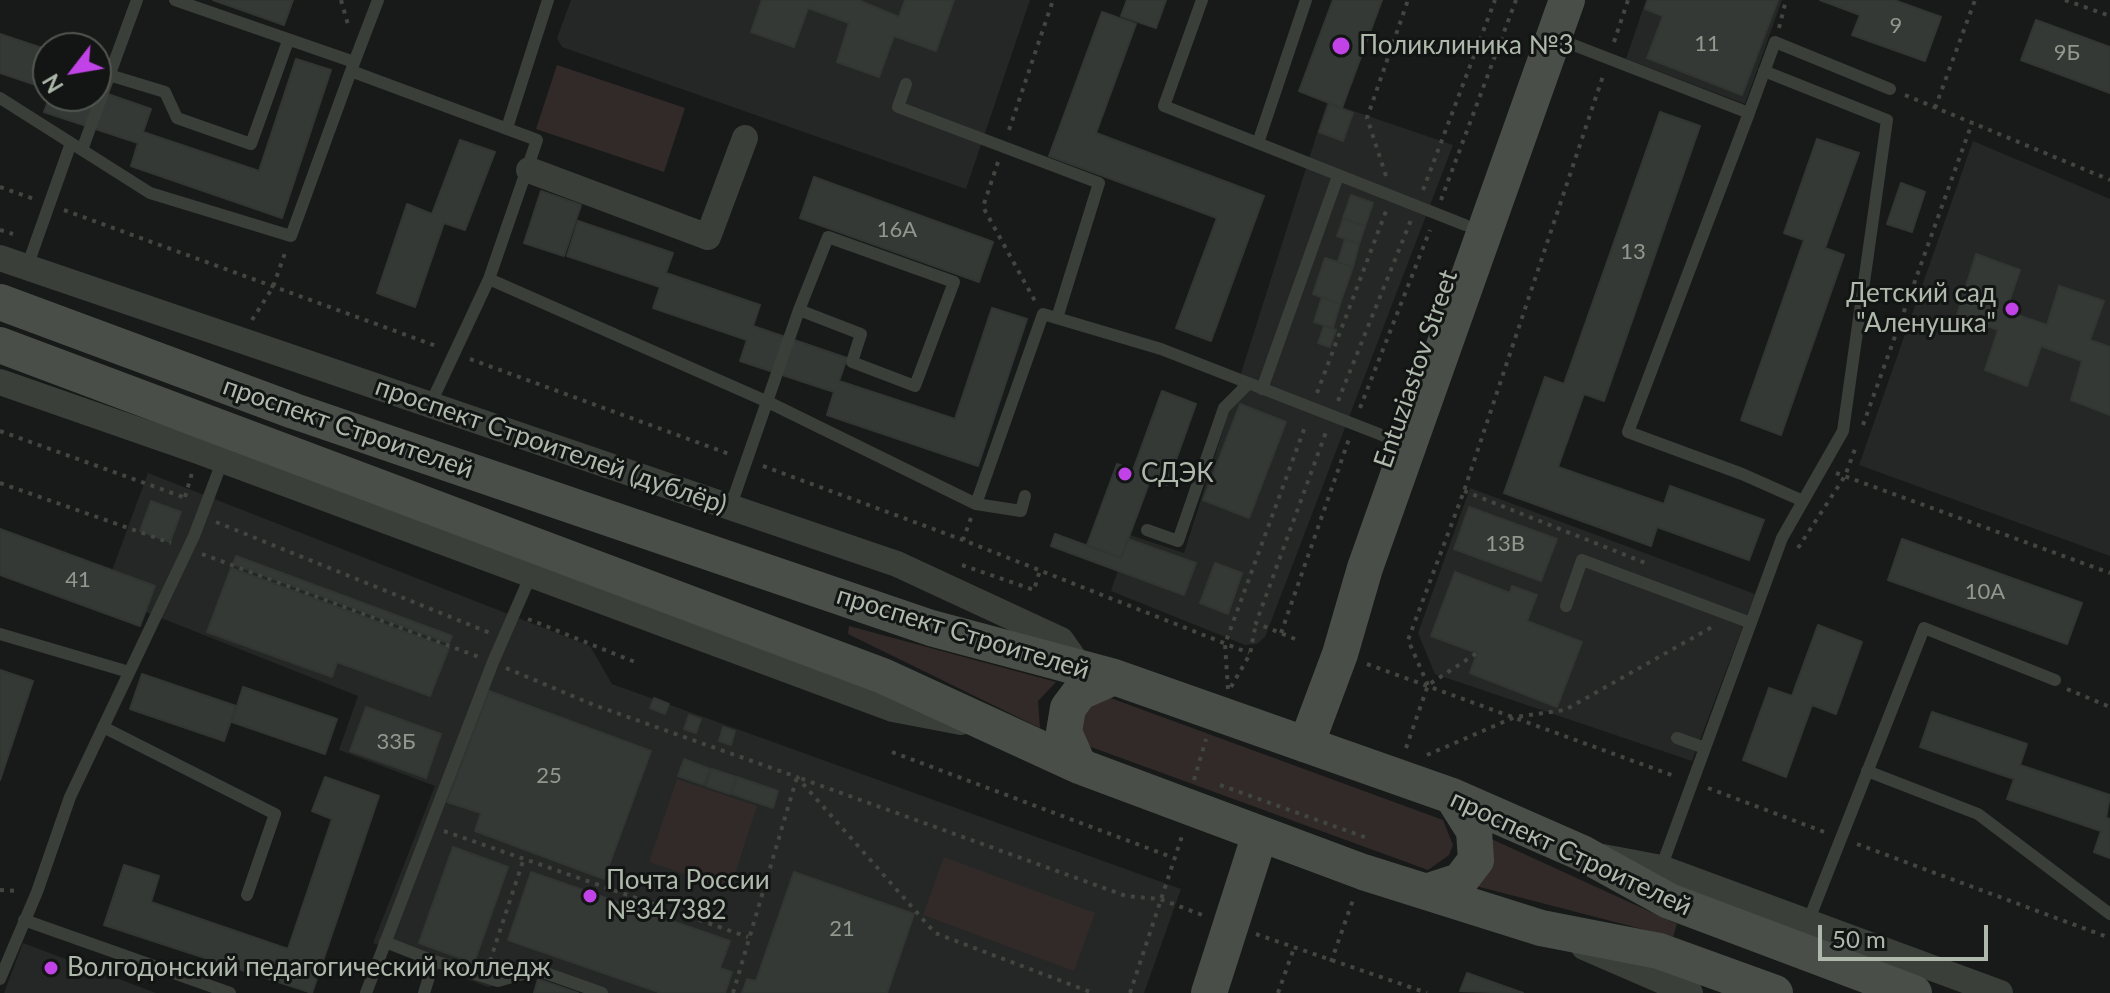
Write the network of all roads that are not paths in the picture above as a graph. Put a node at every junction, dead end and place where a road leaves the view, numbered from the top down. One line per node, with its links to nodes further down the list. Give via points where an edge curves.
1 (137, 0): 12 (lane)
2 (175, 0): 10 (lane)
3 (378, 0): 11 (lane)
4 (548, 0): 20 (lane)
5 (1202, 0): 23 (lane, via 1164,106)
6 (1306, 0): 23 (lane)
7 (1548, 0): 27 (main road, Entuziastov Street)
8 (1567, 0): 9 (main road)
9 (1553, 38): 19 (lane); 57 (main road, via 1365,568 1340,654)
10 (288, 41): 11 (lane); 14 (lane, via 251,144 177,118 165,92)
11 (353, 66): 20 (lane); 24 (lane, via 291,236 150,193)
12 (112, 67)
13 (1764, 71): 16 (lane, via 1775,42); 19 (lane); 43 (lane, via 1887,120 1843,431)
14 (112, 76)
15 (906, 84): 33 (lane, via 898,107 1099,183)
16 (1890, 89)
17 (0, 98): 22 (lane)
18 (96, 112): 24 (lane)
19 (1749, 113): 43 (lane, via 1628,432)
20 (507, 128): 25 (lane, via 537,140)
21 (745, 138): 25 (street, via 708,237)
22 (71, 143): 24 (lane); 29 (lane)
23 (1258, 143): 26 (lane)
24 (82, 150)
25 (529, 170): 30 (lane)
26 (1338, 176): 27 (lane); 37 (lane)
27 (1450, 219): 40 (main road, Entuziastov Street)
28 (0, 258): 29 (street, проспект Строителей (дублёр))
29 (27, 267): 39 (street, проспект Строителей (дублёр))
30 (489, 279): 38 (lane); 39 (lane)
31 (0, 302): 52 (main road, проспект Строителей, via 294,411 931,628)
32 (799, 310): 32 (lane, via 828,237 954,282 915,386 852,362 861,334); 38 (lane)
33 (1057, 318): 36 (lane); 44 (lane, via 1043,314)
34 (0, 345): 55 (main road, проспект Строителей, via 883,676)
35 (0, 382): 41 (street)
36 (1249, 383): 37 (lane); 46 (lane, via 1224,408 1178,541)
37 (1262, 389): 40 (lane)
38 (768, 402): 44 (lane); 45 (lane)
39 (430, 405): 45 (street, проспект Строителей (дублёр))
40 (1392, 439): 57 (main road, Entuziastov Street)
41 (222, 462): 47 (street); 51 (lane, via 205,511)
42 (1025, 496): 44 (lane, via 1021,511)
43 (1803, 501): 49 (lane, via 1782,538)
44 (976, 504)
45 (730, 508): 52 (street, проспект Строителей (дублёр), via 897,564 1061,640)
46 (1147, 530)
47 (530, 577): 55 (street, via 893,709); 71 (lane)
48 (1566, 606): 49 (lane, via 1582,560)
49 (1751, 623): 58 (lane)
50 (0, 634): 51 (lane)
51 (129, 672): 54 (lane)
52 (1098, 674): 57 (main road, проспект Строителей); 59 (main road, via 1068,708 1064,732)
53 (2055, 680): 60 (lane, via 1924,628)
54 (103, 727): 66 (lane, via 275,814); 68 (lane, via 70,797)
55 (993, 728): 59 (main road, проспект Строителей)
56 (1677, 738): 58 (lane)
57 (1298, 743): 61 (main road, проспект Строителей, via 1397,772)
58 (1705, 748): 64 (lane)
59 (1079, 766): 62 (main road, проспект Строителей, via 1193,789)
60 (1867, 771): 67 (lane, via 1978,814); 69 (lane)
61 (1452, 796): 63 (main road, проспект Строителей); 65 (main road, via 1474,831 1476,860 1460,881)
62 (1269, 837): 65 (main road, проспект Строителей, via 1365,855); 79 (main road); 80 (main road, via 1248,931)
63 (1582, 853): 64 (street); 82 (main road, проспект Строителей, via 1669,901)
64 (1661, 868): 69 (street)
65 (1426, 892): 70 (main road, проспект Строителей)
66 (247, 895)
67 (2110, 914)
68 (24, 920): 73 (lane); 75 (lane)
69 (1808, 922): 83 (street)
70 (1541, 928): 74 (street); 81 (main road, проспект Строителей, via 1659,951)
71 (385, 942): 72 (lane); 76 (lane)
72 (434, 961): 77 (lane); 78 (lane, via 498,981 537,970)
73 (0, 979)
74 (1678, 991)
75 (230, 993)
76 (366, 993)
77 (424, 993)
78 (602, 993)
79 (1209, 993)
80 (1224, 993)
81 (1775, 993)
82 (1914, 993)
83 (2000, 993)

